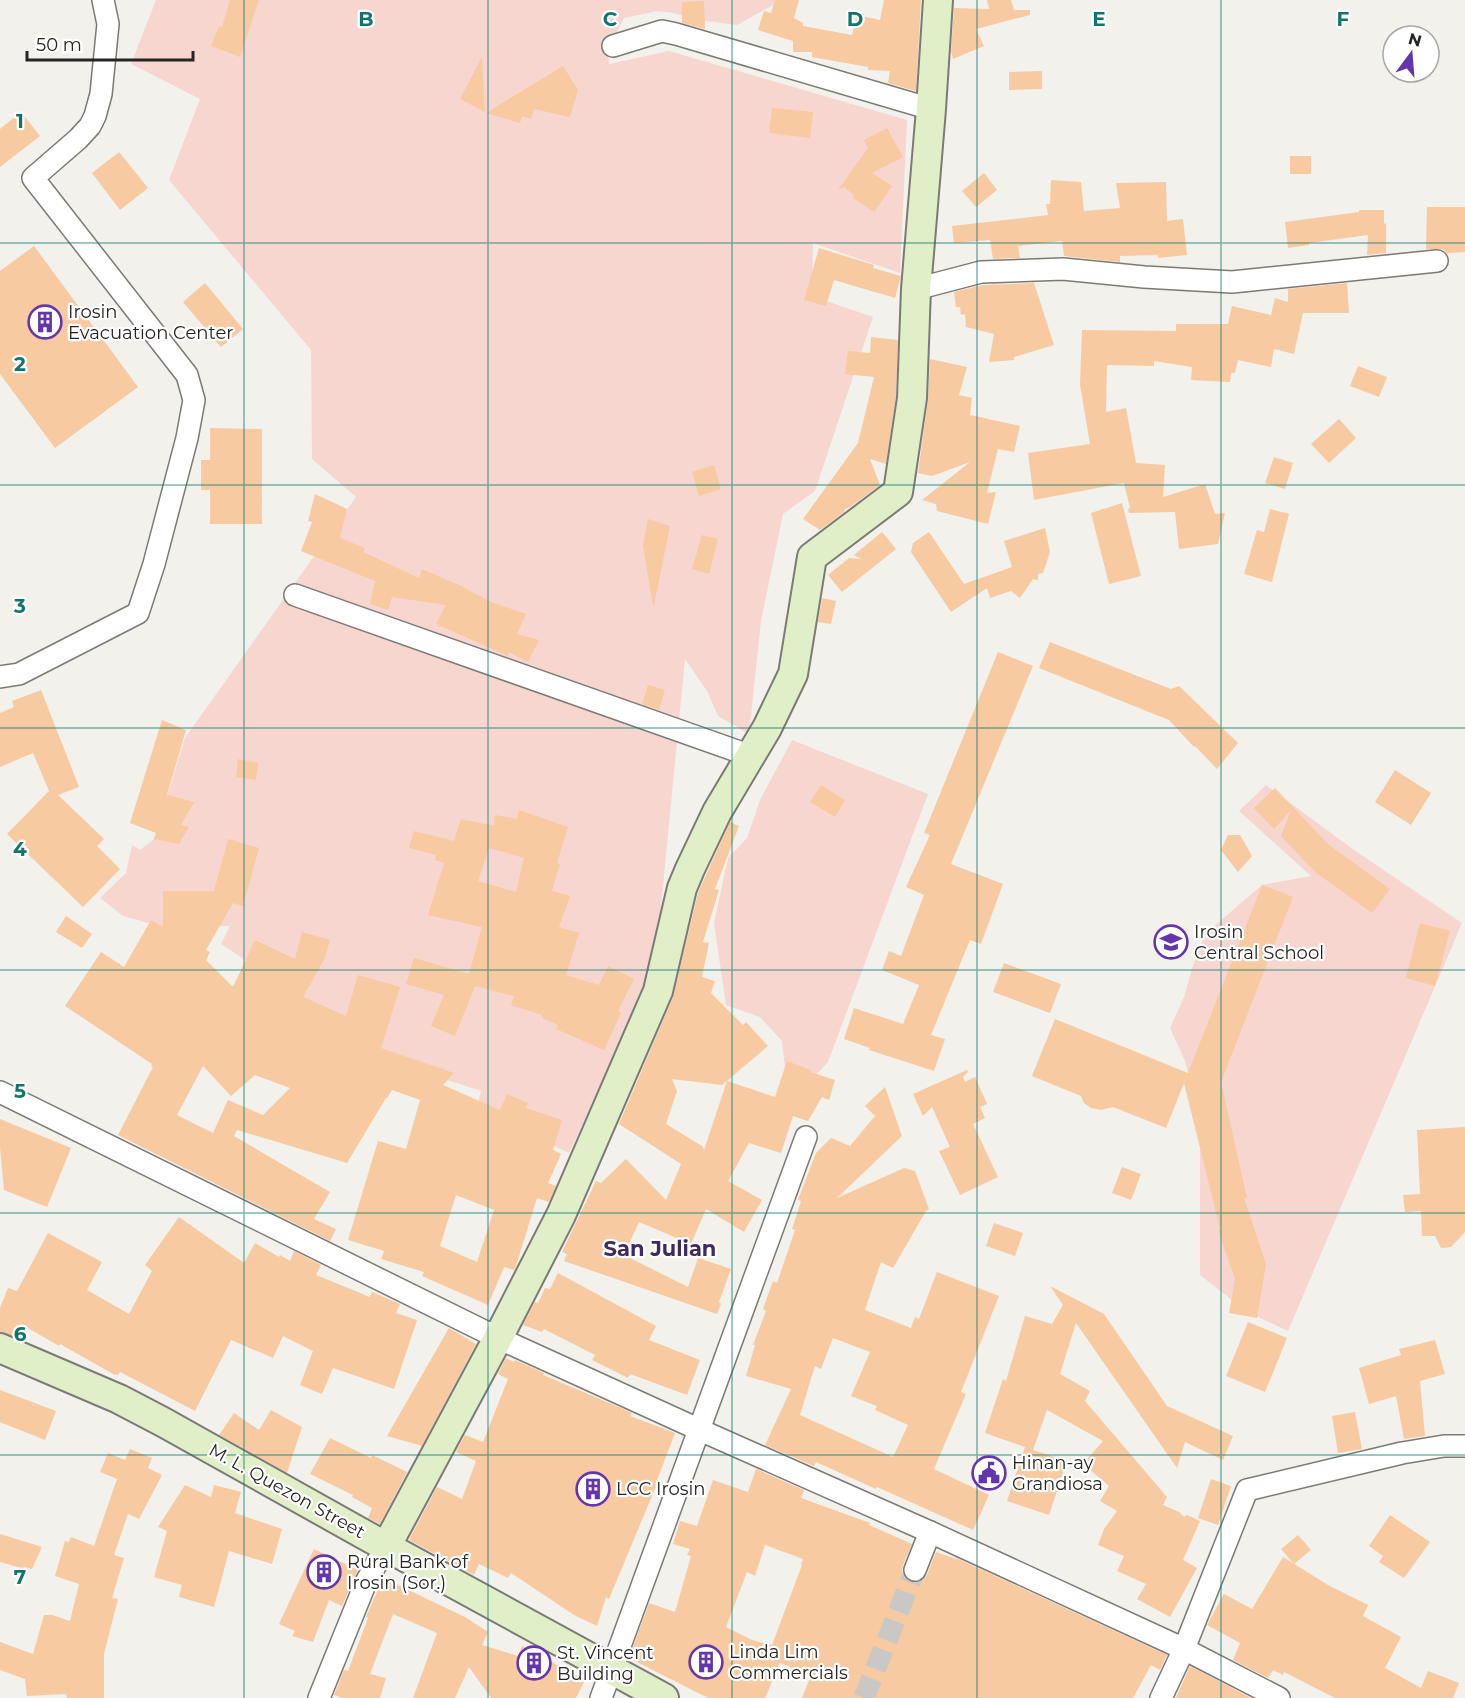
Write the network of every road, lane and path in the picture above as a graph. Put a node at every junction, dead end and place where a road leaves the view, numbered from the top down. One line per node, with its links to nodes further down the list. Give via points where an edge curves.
1 (103, 0): 8 (street, via 108,24 95,116 78,139 33,178 188,375 194,400 154,564 138,613 19,674)
2 (938, 0): 4 (street)
3 (613, 46): 4 (street, via 662,31)
4 (932, 109): 6 (street)
5 (1437, 261): 6 (street, via 1232,282 1063,269 981,272)
6 (916, 289): 9 (street, via 912,398 898,492 812,557 793,674)
7 (295, 595): 9 (street)
8 (0, 677)
9 (751, 756): 12 (street, via 717,812 690,869 658,991 561,1215)
10 (0, 1092): 12 (street)
11 (806, 1137): 14 (street)
12 (498, 1338): 14 (street); 17 (street)
13 (0, 1348): 17 (street, M. L. Quezon Street, via 154,1417)
14 (700, 1430): 16 (street); 20 (street)
15 (1465, 1446): 19 (street, via 1402,1453 1247,1490)
16 (930, 1532): 18 (street); 19 (street)
17 (387, 1547): 20 (street, M. L. Quezon Street); 21 (street, via 366,1582)
18 (915, 1570)
19 (1184, 1650): 24 (street); 25 (street)
20 (611, 1669): 22 (street); 23 (street, M. L. Quezon Street)
21 (319, 1698)
22 (601, 1698)
23 (664, 1698)
24 (1161, 1698)
25 (1279, 1698)

